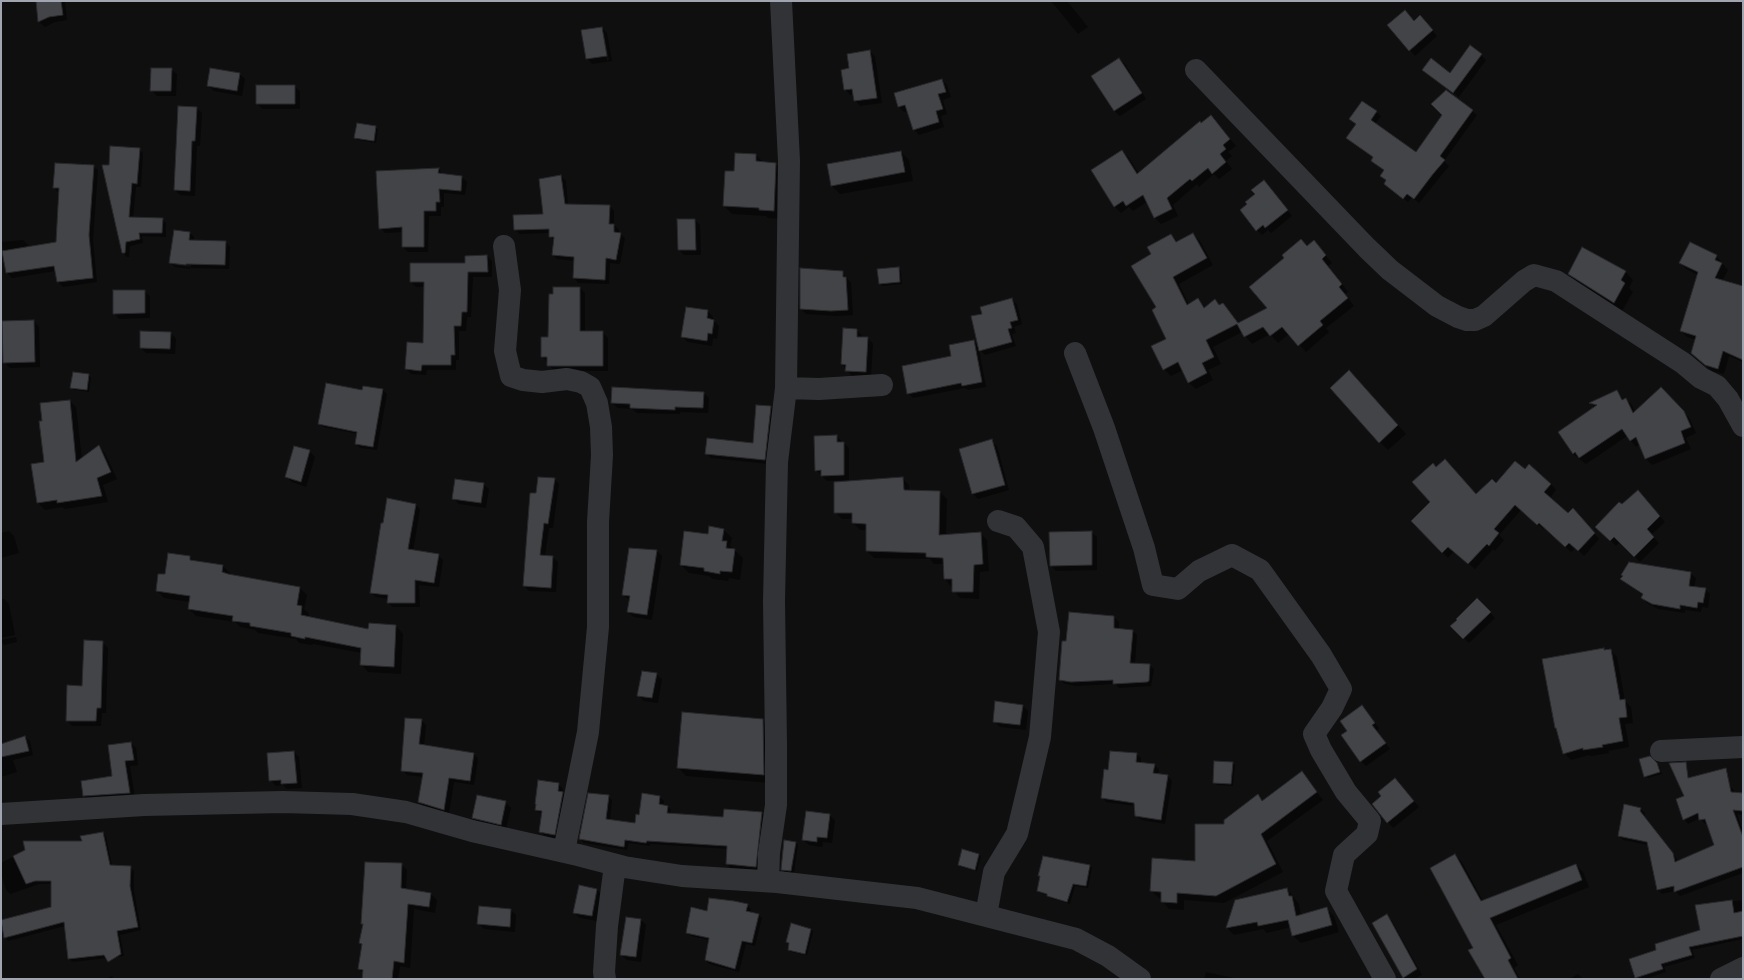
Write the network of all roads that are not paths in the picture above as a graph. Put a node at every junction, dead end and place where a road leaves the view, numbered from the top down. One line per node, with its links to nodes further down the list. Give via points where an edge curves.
1 (781, 1): 6 (street, via 789,161)
2 (1196, 70): 7 (street, via 1367,248 1390,270 1442,308 1467,320 1475,320 1484,316 1534,275 1556,281 1683,363 1701,378 1717,386 1728,399)
3 (504, 246): 12 (street, via 510,290 505,351 511,376 542,382 567,379 590,387 598,403 601,427 598,627 588,732)
4 (1075, 353): 19 (street, via 1104,428 1144,548 1153,585 1178,588 1199,572 1232,555 1260,570 1321,655 1341,689 1332,708 1314,734 1346,792 1370,821 1367,834 1344,856 1336,891)
5 (882, 385): 6 (street, via 819,389)
6 (786, 388): 14 (street, via 777,462 774,601 776,798)
7 (1743, 426)
8 (998, 521): 15 (street, via 1016,526 1033,547 1049,632 1040,737 1017,834 994,872)
9 (1743, 747): 10 (street)
10 (1661, 751)
11 (1, 814): 12 (street, via 144,805 283,802 352,804 406,812 472,831)
12 (564, 851): 13 (street)
13 (615, 865): 14 (street, via 682,876); 17 (street, via 607,926 604,972)
14 (768, 881): 15 (street, via 917,898)
15 (986, 915): 18 (street, via 1076,939 1108,956)
16 (1743, 968): 20 (street)
17 (606, 979)
18 (1140, 979)
19 (1385, 979)
20 (1721, 979)

